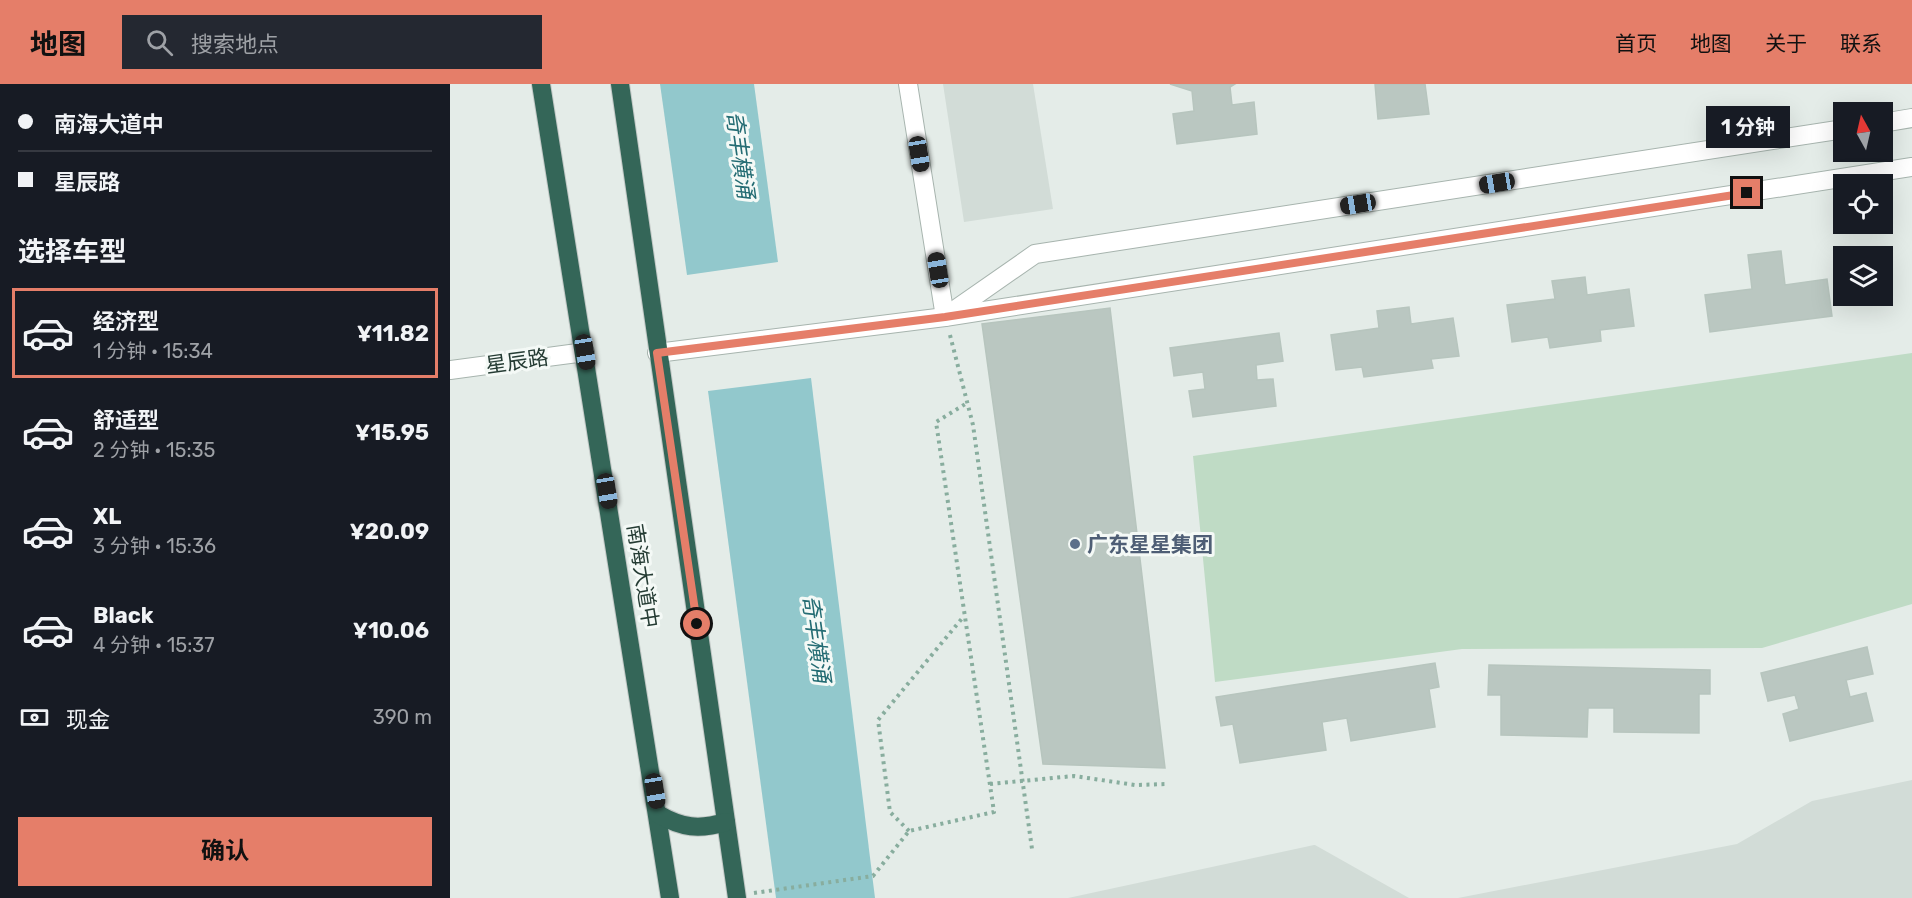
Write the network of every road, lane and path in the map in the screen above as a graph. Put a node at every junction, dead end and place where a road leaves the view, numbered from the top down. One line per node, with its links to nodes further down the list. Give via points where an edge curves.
1 (541, 84): 9 (highway, 南海大道中)
2 (620, 84): 10 (highway)
3 (908, 84): 8 (street)
4 (1912, 118): 5 (street)
5 (1893, 121)
6 (1833, 131): 8 (street, via 1035,254)
7 (1912, 167): 8 (street)
8 (945, 317): 10 (street); 12 (path)
9 (585, 352): 11 (street, 星辰路); 17 (highway, 南海大道中)
10 (657, 353): 18 (highway)
11 (450, 370)
12 (967, 403): 13 (path, via 936,422); 14 (path)
13 (965, 616): 15 (path); 19 (path, via 878,720 890,812)
14 (1023, 781): 15 (path); 16 (path, via 1074,776 1135,785); 20 (path)
15 (990, 784): 19 (path, via 994,812)
16 (1168, 784)
17 (658, 814): 18 (highway, via 678,826 710,827); 22 (highway, 南海大道中)
18 (726, 822): 21 (highway)
19 (909, 831): 21 (path, via 873,876)
20 (1032, 849)
21 (737, 897)
22 (670, 898)

